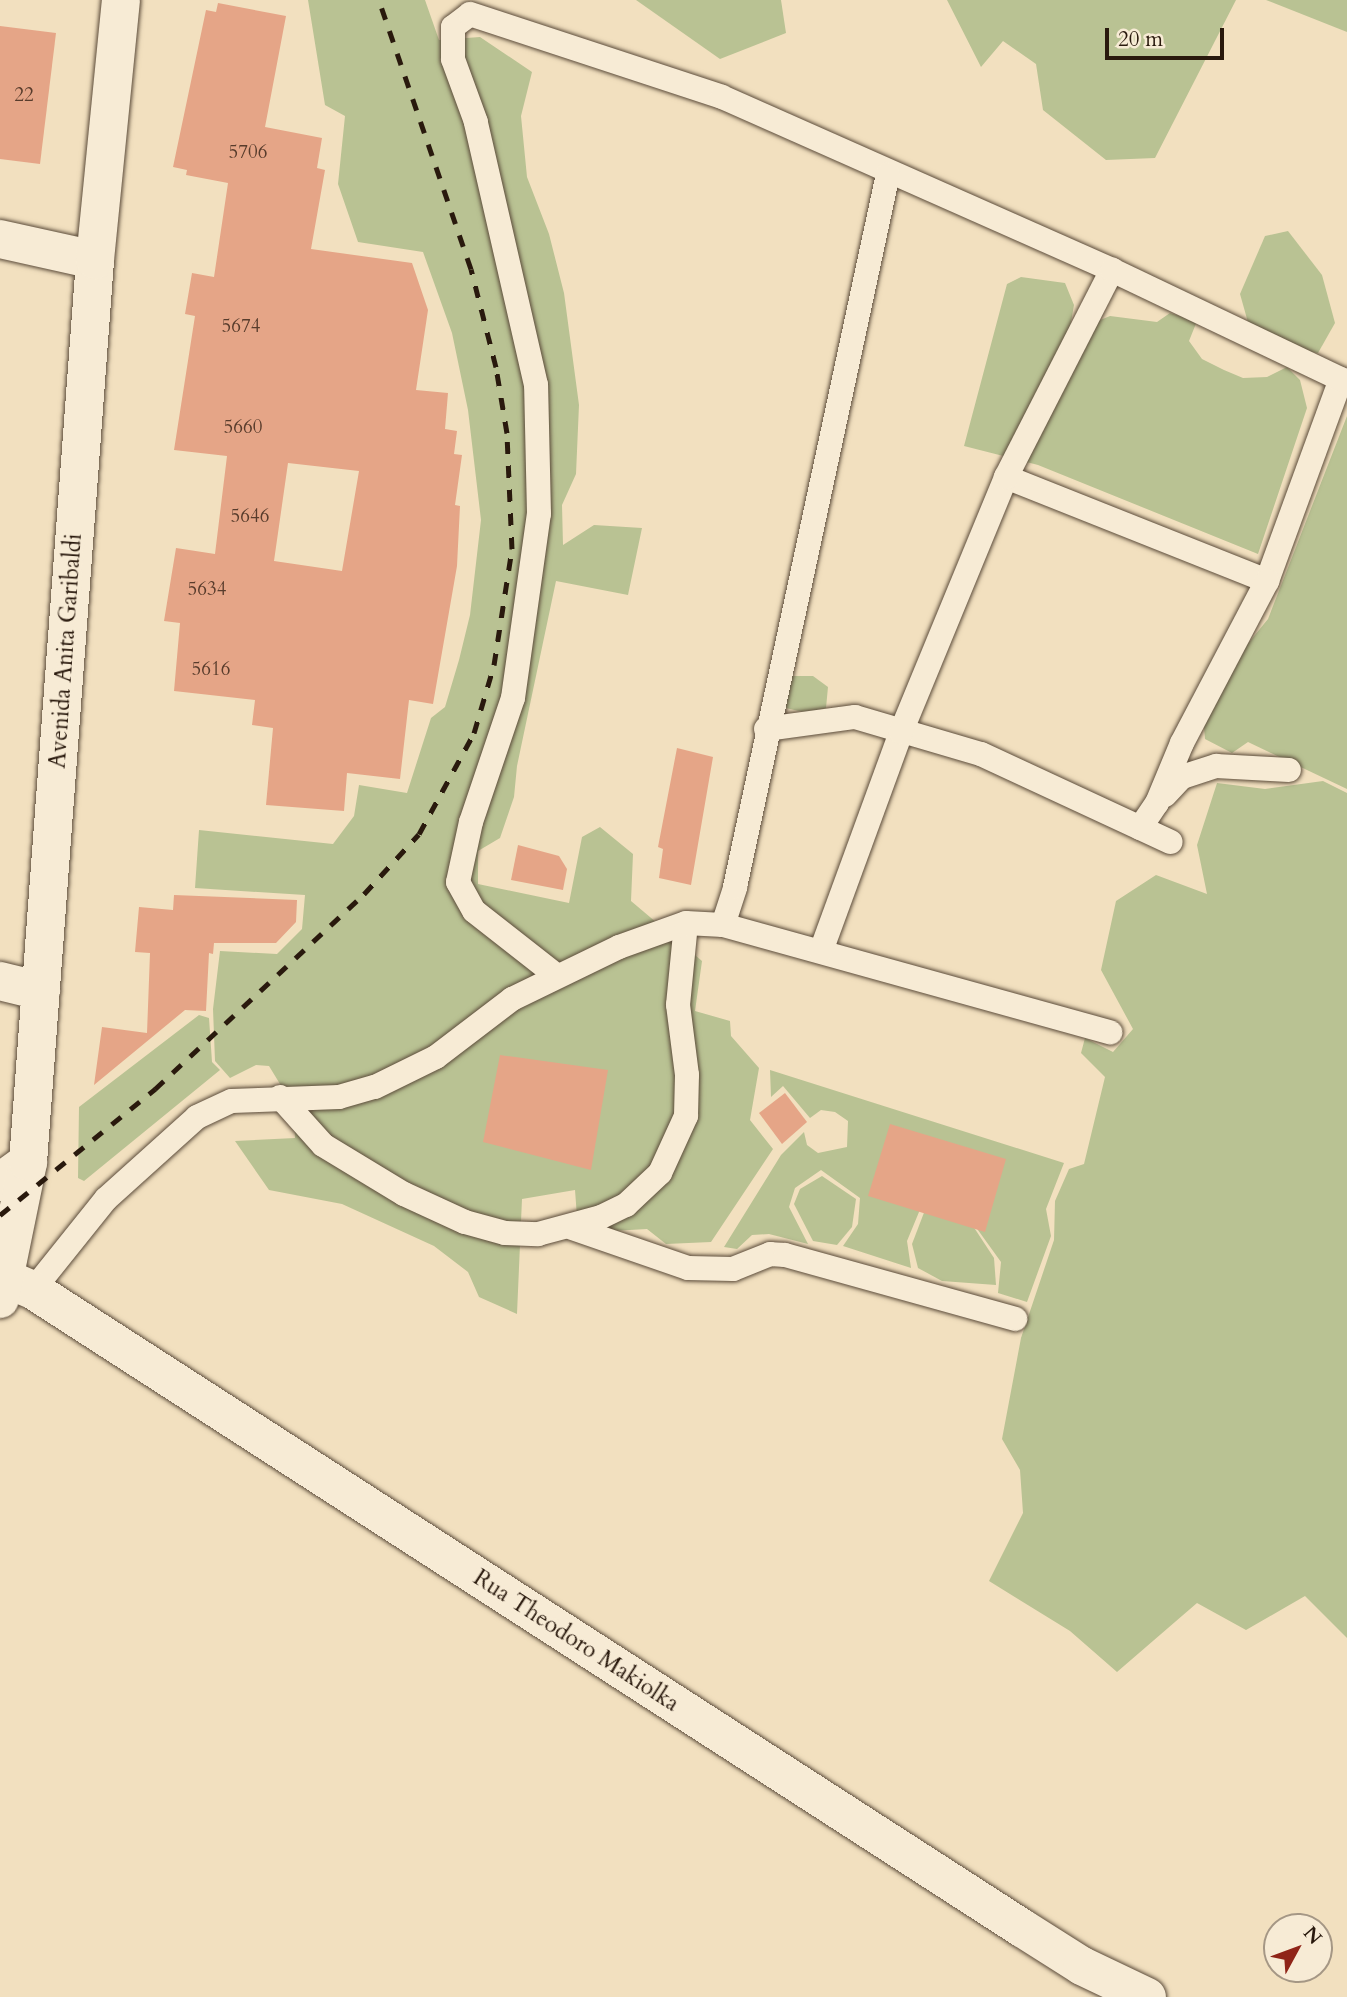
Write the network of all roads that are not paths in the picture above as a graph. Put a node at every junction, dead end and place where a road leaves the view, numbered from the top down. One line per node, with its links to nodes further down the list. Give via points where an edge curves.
1 (121, 0): 4 (main road, Avenida Anita Garibaldi)
2 (888, 174): 5 (lane); 9 (lane); 18 (lane, via 722,97 470,14 453,27 453,59 476,122 536,385 539,514 513,698 471,822 458,882 474,911)
3 (0, 239): 4 (main road)
4 (95, 260): 20 (main road, Avenida Anita Garibaldi)
5 (1112, 270): 6 (lane); 7 (lane)
6 (1344, 380): 8 (lane)
7 (1006, 477): 8 (lane); 10 (lane)
8 (1267, 581): 12 (lane, via 1182,743)
9 (766, 729): 10 (lane, via 856,717); 16 (lane, via 735,887)
10 (901, 732): 13 (lane, via 981,754); 17 (lane)
11 (1289, 769): 12 (lane, via 1216,766 1182,776)
12 (1157, 803): 13 (lane)
13 (1140, 828): 14 (lane)
14 (1171, 842)
15 (686, 923): 16 (lane); 18 (lane); 24 (lane, via 678,1005 687,1075 686,1116 676,1144 660,1173 626,1205)
16 (723, 925): 17 (lane)
17 (821, 951): 21 (lane)
18 (557, 976): 22 (lane, via 512,999 408,1073 339,1097)
19 (0, 981): 20 (main road)
20 (41, 991): 23 (main road, Avenida Anita Garibaldi)
21 (1111, 1032)
22 (280, 1097): 24 (lane, via 323,1145 433,1208 505,1233 538,1234); 25 (lane, via 232,1101 197,1117)
23 (14, 1172): 25 (main road, Avenida Anita Garibaldi)
24 (572, 1227): 26 (lane, via 688,1268 733,1269 770,1254 785,1255)
25 (13, 1290): 27 (main road, Rua Theodoro Makiolka, via 1022,1928)
26 (1015, 1319)
27 (1145, 1997)

